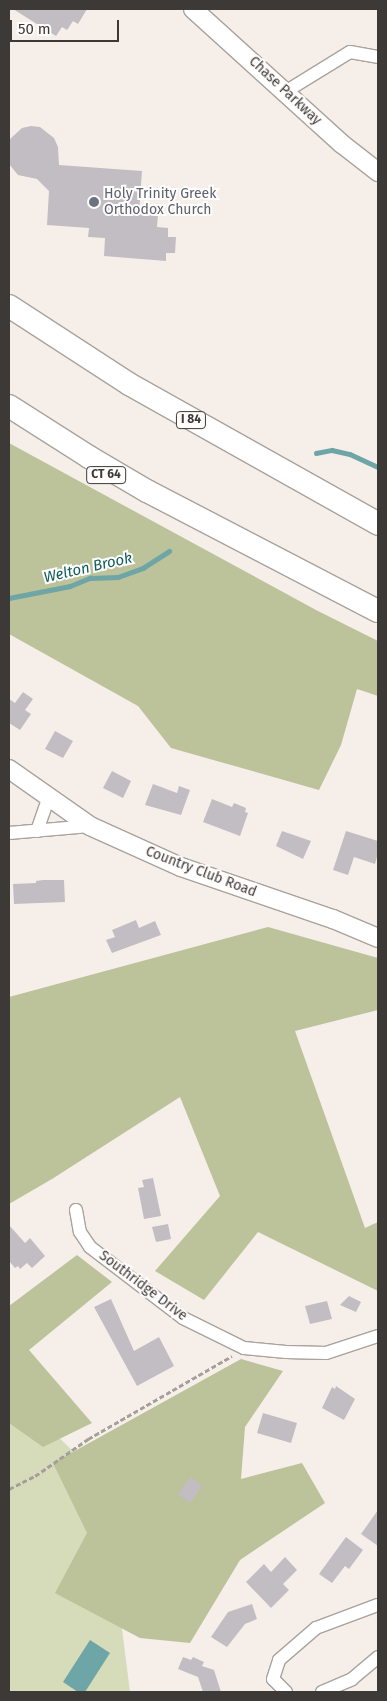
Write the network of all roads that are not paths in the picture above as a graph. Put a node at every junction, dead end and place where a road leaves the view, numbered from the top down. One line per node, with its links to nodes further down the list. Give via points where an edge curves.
1 (193, 9): 3 (street, Chase Parkway)
2 (378, 57): 3 (street, via 350,52)
3 (285, 92): 4 (street, Chase Parkway)
4 (378, 172)
5 (9, 306): 9 (highway, I 84, via 129,384)
6 (9, 406): 8 (highway, via 89,458)
7 (9, 422): 8 (highway, CT 64, via 86,465)
8 (207, 524): 10 (highway)
9 (378, 524)
10 (378, 611)
11 (9, 769): 12 (street, Country Club Road)
12 (48, 797): 13 (street, Country Club Road); 14 (street)
13 (90, 826): 14 (street); 16 (street, Country Club Road, via 181,867 333,919)
14 (37, 830): 15 (street)
15 (9, 833)
16 (378, 938)
17 (76, 1210): 18 (street, Southridge Drive, via 80,1232 90,1247 183,1318 244,1348 326,1353)
18 (378, 1336)
19 (378, 1605): 21 (street, via 316,1628 279,1660 273,1679)
20 (378, 1657): 22 (street, via 352,1678)
21 (286, 1692)
22 (322, 1692)

